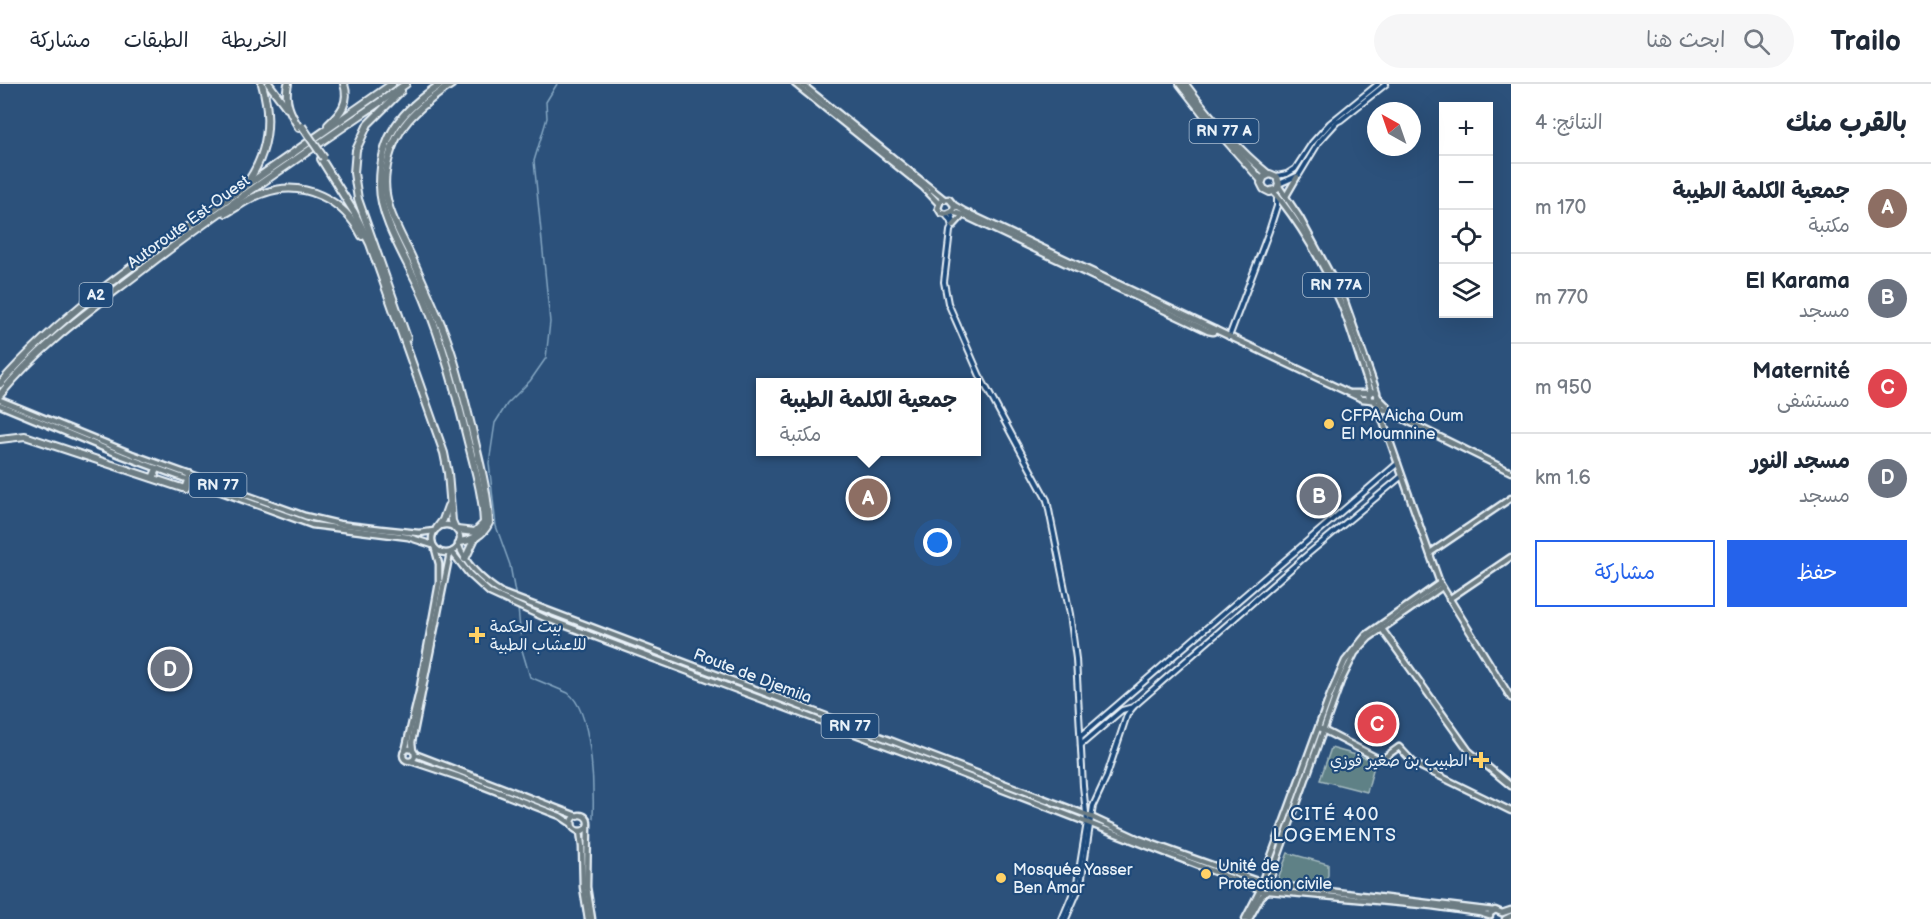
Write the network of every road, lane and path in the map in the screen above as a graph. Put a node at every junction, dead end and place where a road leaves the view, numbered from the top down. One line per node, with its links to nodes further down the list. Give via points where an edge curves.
1 (262, 84): 25 (highway, via 268,117 266,139)
2 (269, 84): 16 (highway)
3 (290, 84): 16 (highway); 17 (highway, via 292,107)
4 (344, 84): 18 (highway, via 342,111)
5 (392, 84): 18 (highway, Autoroute Est-Ouest / A2)
6 (407, 84): 37 (highway, Autoroute Est-Ouest / A2); 39 (highway, via 368,124 356,150 355,186)
7 (441, 84): 62 (highway, via 406,111 394,128 384,150 380,184 381,204 448,362 474,465 484,523 475,532)
8 (452, 84): 63 (highway, via 406,121 390,155 385,184 390,210 442,326 468,414 486,491 489,524)
9 (795, 84): 15 (main road)
10 (802, 84): 15 (main road)
11 (1180, 84): 23 (highway)
12 (1185, 84): 20 (highway, RN 77 A, via 1228,136)
13 (1378, 84): 21 (street, via 1330,123 1295,169)
14 (1386, 84): 22 (street, via 1337,122 1318,142)
15 (817, 99): 29 (main road); 31 (main road)
16 (290, 112): 17 (highway)
17 (301, 127): 19 (highway, bridge)
18 (314, 138): 25 (highway, Autoroute Est-Ouest / A2)
19 (323, 158): 39 (highway, via 353,203); 40 (highway, via 358,220)
20 (1268, 174): 21 (highway); 23 (highway)
21 (1276, 176): 24 (highway)
22 (1297, 177): 24 (street); 28 (main road)
23 (1262, 181): 26 (highway, via 1264,189)
24 (1279, 184): 26 (highway); 28 (main road, RN 77A)
25 (246, 186): 44 (highway, Autoroute Est-Ouest / A2, via 84,304)
26 (1272, 190): 27 (main road)
27 (1277, 196): 30 (main road); 33 (street)
28 (1286, 196): 46 (main road, RN 77A, via 1344,299)
29 (944, 199): 31 (main road); 32 (main road, via 950,199)
30 (1283, 202): 33 (street); 46 (main road, via 1340,302)
31 (939, 204): 35 (main road, via 939,210)
32 (954, 205): 34 (main road); 41 (main road)
33 (1275, 212): 42 (street)
34 (951, 213): 35 (main road); 36 (main road); 38 (street)
35 (945, 214): 38 (street)
36 (963, 215): 38 (main road); 41 (main road, via 1208,331)
37 (212, 219): 40 (highway, via 255,196 276,190 316,193 350,217); 47 (highway, Autoroute Est-Ouest / A2, via 74,323 33,359)
38 (952, 227): 76 (street, via 944,282 948,303 987,389 1049,507 1073,637)
39 (376, 248): 43 (highway)
40 (381, 277): 43 (highway)
41 (1216, 330): 42 (main road)
42 (1229, 337): 45 (main road)
43 (414, 364): 59 (highway, via 444,453)
44 (0, 384)
45 (1351, 393): 46 (main road); 48 (main road)
46 (1377, 397): 48 (main road); 48 (main road, via 1369,397); 52 (main road); 54 (main road, via 1389,412)
47 (0, 398): 50 (main road)
48 (1372, 400)
49 (0, 405): 50 (main road)
50 (9, 406): 53 (main road); 57 (main road, RN 77)
51 (0, 436): 56 (highway, via 26,432)
52 (1398, 463): 55 (main road); 76 (street)
53 (157, 469): 56 (highway); 57 (main road)
54 (1511, 472)
55 (1402, 476): 67 (main road); 74 (street)
56 (153, 478): 57 (highway, via 185,489)
57 (189, 478): 60 (main road, RN 77)
58 (1511, 498): 67 (main road)
59 (450, 500): 61 (highway); 62 (highway)
60 (261, 503): 61 (main road, RN 77, via 339,524 410,532); 65 (main road, via 312,525 412,537)
61 (436, 529): 62 (main road, via 446,525); 65 (main road)
62 (456, 529): 64 (main road)
63 (475, 538): 64 (highway); 69 (highway)
64 (459, 543): 66 (main road); 69 (main road, Route de Djemila / RN 77)
65 (434, 547): 66 (main road, via 442,553); 78 (main road, via 439,583)
66 (451, 552): 79 (main road, via 412,742); 86 (main road, via 481,586 514,605)
67 (1430, 553): 70 (main road)
68 (1511, 557): 71 (main road)
69 (465, 559): 86 (main road, Route de Djemila / RN 77, via 485,581 509,596)
70 (1441, 585): 71 (main road); 72 (main road); 75 (main road, via 1366,635 1354,648 1335,681)
71 (1449, 599): 73 (main road)
72 (1382, 629): 75 (main road, via 1349,662); 81 (main road, via 1469,751)
73 (1511, 698)
74 (1133, 707): 77 (street, via 1124,709); 83 (street)
75 (1320, 729): 84 (main road, via 1381,760 1399,747 1415,764); 90 (main road); 91 (main road)
76 (1081, 737): 77 (street)
77 (1081, 745): 82 (street)
78 (405, 751): 79 (main road); 80 (main road, via 404,758)
79 (414, 753): 80 (main road); 85 (main road)
80 (411, 760): 87 (main road, via 560,816)
81 (1511, 786)
82 (1084, 798): 83 (street); 86 (street)
83 (1095, 801): 86 (street)
84 (1511, 811)
85 (577, 816): 87 (main road); 88 (main road, via 586,818)
86 (1089, 820): 90 (main road, Route de Djemila / RN 77); 92 (main road); 102 (street, via 1077,883)
87 (572, 824): 89 (main road)
88 (588, 825): 89 (main road); 101 (main road)
89 (580, 831): 101 (main road, via 583,887)
90 (1261, 882): 91 (main road, Route de Djemila); 92 (main road)
91 (1270, 883): 92 (main road); 95 (main road)
92 (1263, 891): 93 (main road); 103 (main road)
93 (1432, 906): 96 (main road); 97 (main road)
94 (1511, 910): 98 (main road)
95 (1494, 911): 98 (main road); 100 (main road)
96 (1426, 912)
97 (1480, 913): 100 (main road); 104 (main road)
98 (1502, 913): 105 (main road)
99 (1511, 916): 105 (main road)
100 (1490, 918)
101 (590, 919)
102 (1064, 919)
103 (1247, 919)
104 (1484, 919)
105 (1504, 919)

